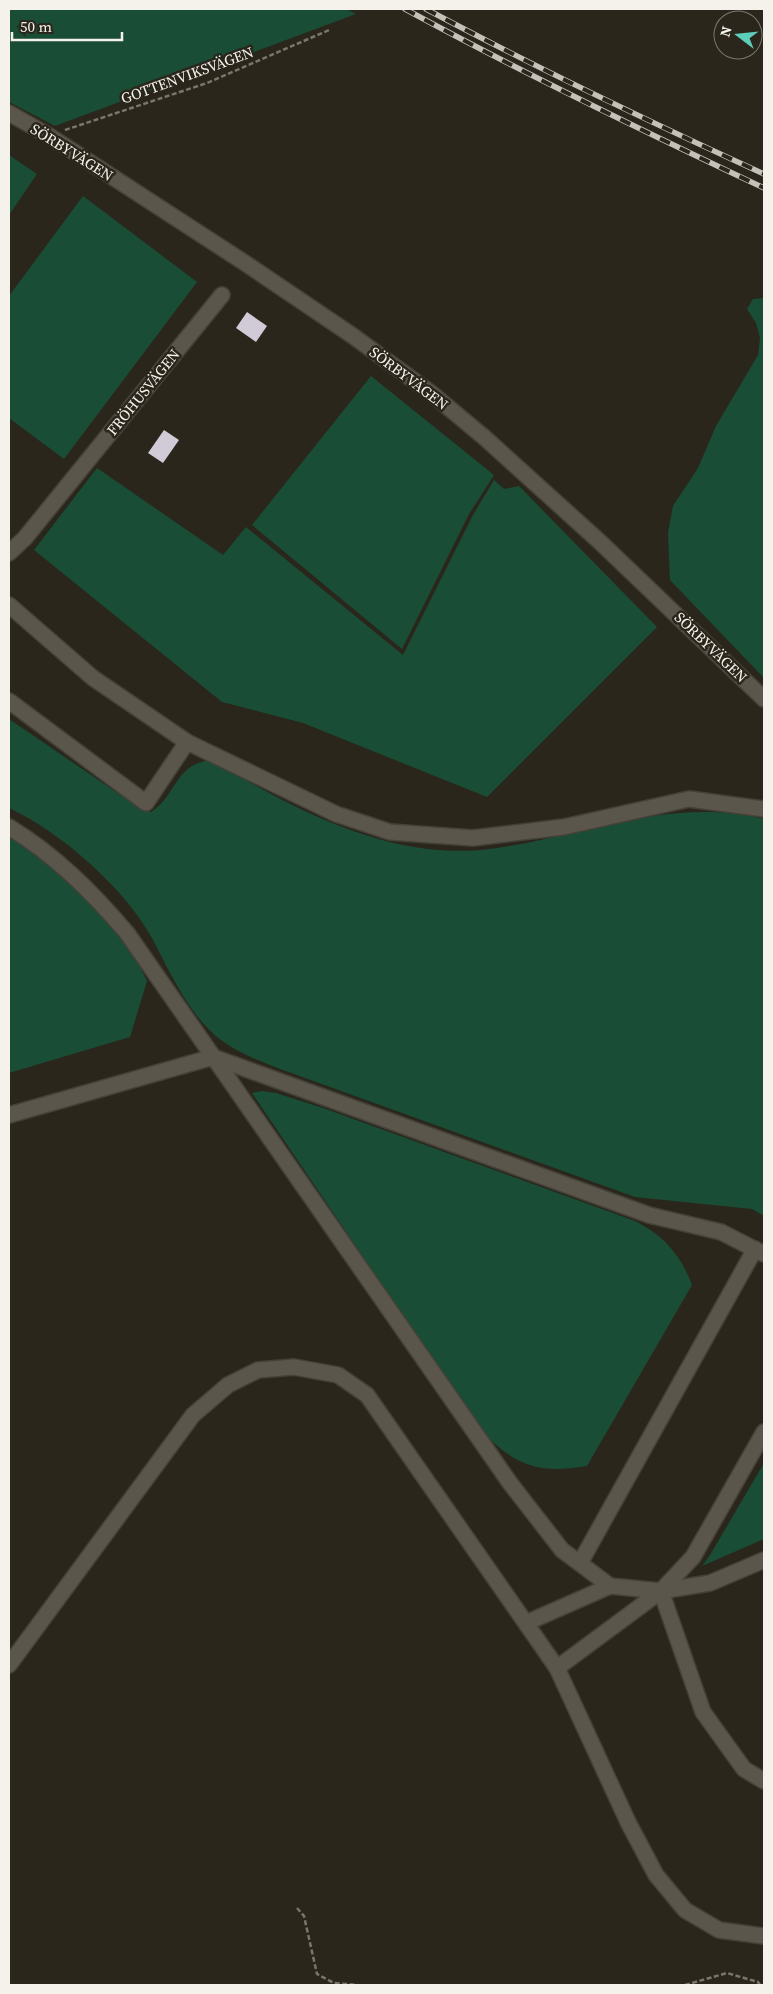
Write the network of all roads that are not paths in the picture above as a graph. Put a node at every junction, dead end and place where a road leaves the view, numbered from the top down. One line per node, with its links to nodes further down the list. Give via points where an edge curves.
1 (9, 113): 5 (street, SÖRBYVÄGEN, via 260,273 431,393 593,535)
2 (222, 295): 3 (street, FRÖHUSVÄGEN, via 25,538)
3 (9, 553)
4 (9, 605): 7 (street, via 92,678)
5 (764, 700)
6 (9, 701): 7 (street, via 146,802)
7 (187, 742): 8 (street, via 336,814 390,832 473,838 564,827 689,799)
8 (764, 809)
9 (9, 827): 10 (street, via 38,844 91,891 127,933)
10 (213, 1057): 11 (street); 12 (street, via 649,1214 720,1232); 15 (street, via 510,1483 562,1550)
11 (9, 1115)
12 (760, 1251): 15 (street)
13 (764, 1432): 17 (street, via 693,1557)
14 (764, 1560): 17 (street, via 710,1583)
15 (580, 1563): 16 (street)
16 (610, 1586): 17 (street); 18 (street)
17 (661, 1592): 20 (street); 21 (street, via 703,1712 744,1769)
18 (526, 1623): 19 (street, via 367,1396 338,1375 294,1367 258,1370 228,1385 194,1415); 20 (street)
19 (9, 1665)
20 (557, 1668): 22 (street, via 656,1875 685,1910 719,1930)
21 (764, 1781)
22 (764, 1936)

